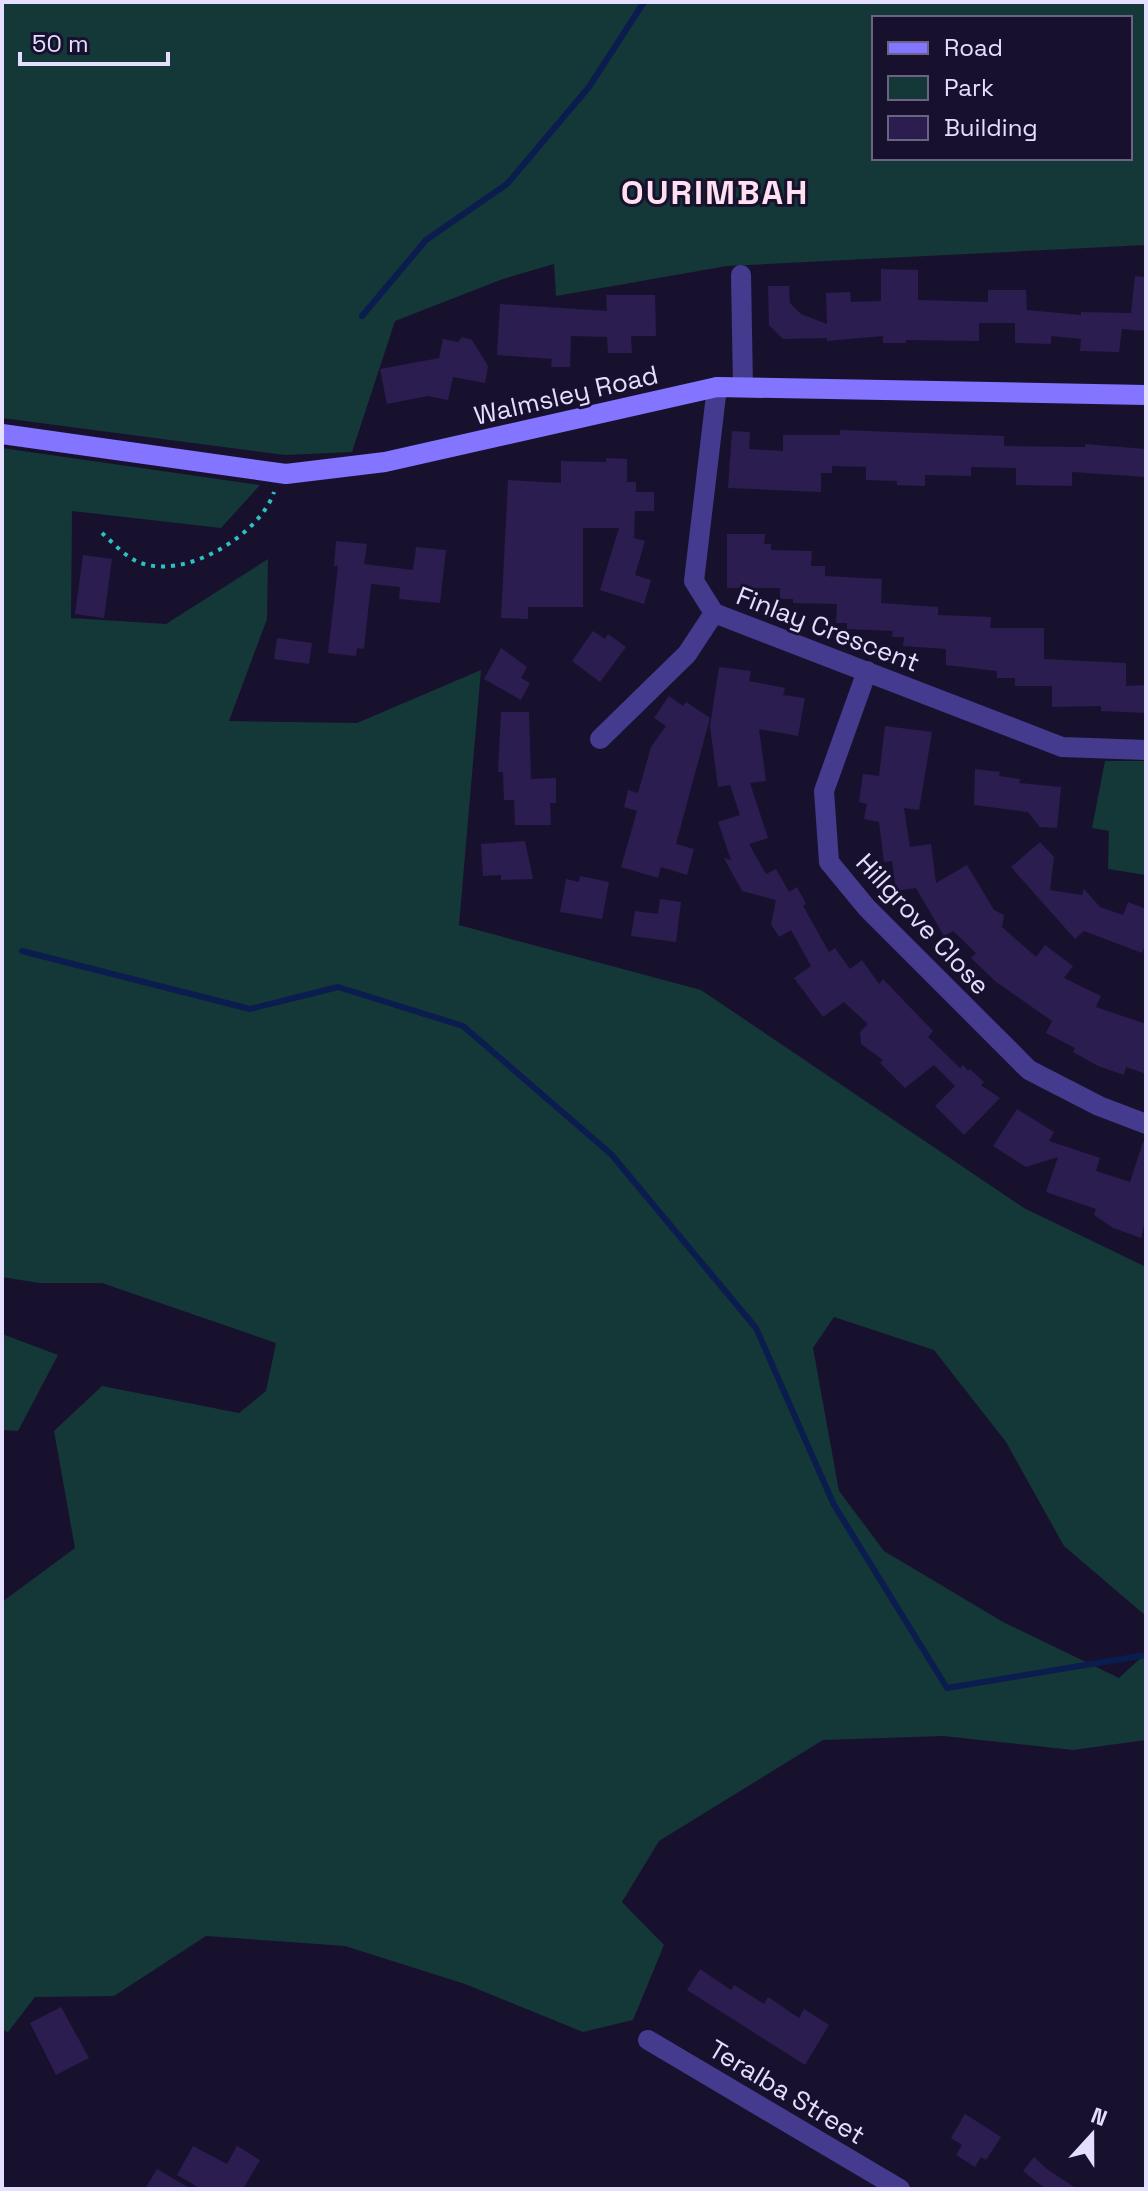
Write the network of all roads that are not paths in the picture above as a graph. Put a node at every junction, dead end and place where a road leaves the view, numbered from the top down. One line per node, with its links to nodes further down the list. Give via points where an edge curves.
1 (741, 275): 3 (street)
2 (717, 387): 3 (street, Walmsley Road); 5 (street, Walmsley Road, via 385,462 281,473); 6 (street, Finlay Crescent, via 694,581)
3 (743, 387): 4 (street, Walmsley Road)
4 (1146, 395)
5 (2, 434)
6 (714, 613): 7 (street, Finlay Crescent); 8 (street, via 687,654)
7 (867, 671): 9 (street, Finlay Crescent, via 1062,747); 10 (street, Hillgrove Close, via 824,791 829,862 867,908 1029,1070)
8 (600, 739)
9 (1146, 750)
10 (1146, 1124)
11 (648, 2040): 12 (street, Teralba Street)
12 (900, 2189)

